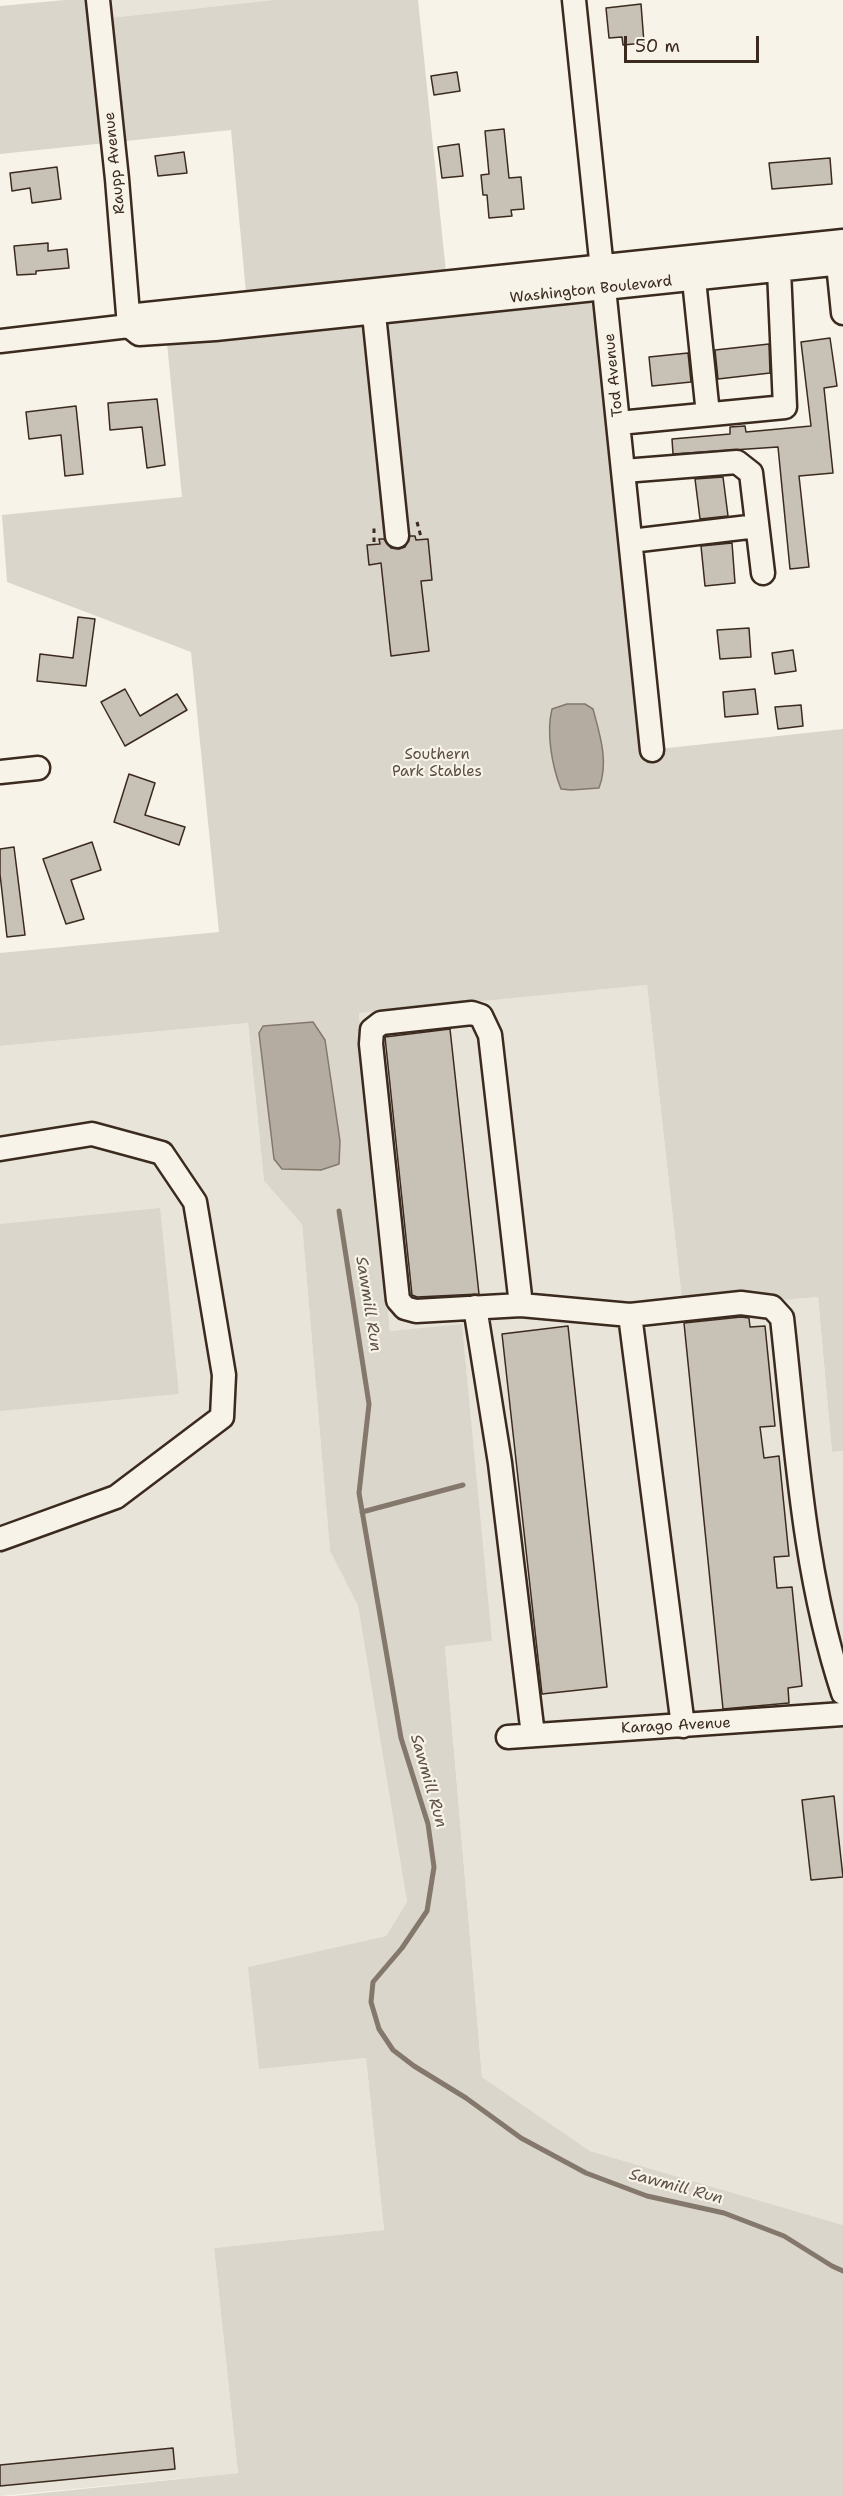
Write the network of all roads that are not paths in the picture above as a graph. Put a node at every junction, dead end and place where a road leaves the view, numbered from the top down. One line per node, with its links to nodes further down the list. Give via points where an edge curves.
1 (98, 0): 12 (street, Raupp Avenue)
2 (574, 0): 6 (street, Tod Avenue)
3 (843, 241): 4 (street, Washington Boulevard)
4 (810, 255): 5 (street, Washington Boulevard); 6 (street, Washington Boulevard); 7 (street, Washington Boulevard)
5 (841, 263): 11 (street)
6 (601, 267): 9 (street, Tod Avenue); 10 (street, Washington Boulevard)
7 (779, 270): 8 (street, Washington Boulevard); 14 (street, via 785,407)
8 (694, 280): 9 (street, Washington Boulevard); 14 (street)
9 (605, 290): 10 (street, Washington Boulevard); 15 (street, Tod Avenue)
10 (369, 301): 12 (street, Washington Boulevard, via 137,315); 18 (street, via 375,324)
11 (843, 313)
12 (129, 326): 13 (street, Washington Boulevard)
13 (0, 341)
14 (708, 414): 15 (street)
15 (619, 423): 16 (street, Tod Avenue)
16 (624, 471): 17 (street, via 737,462 751,473); 19 (street, Tod Avenue)
17 (757, 526): 19 (street); 20 (street)
18 (397, 536)
19 (631, 541): 21 (street, Tod Avenue)
20 (763, 573)
21 (652, 750)
22 (38, 768): 23 (street)
23 (0, 772)
24 (0, 1149): 28 (street, via 92,1134 162,1153 195,1202 224,1375 222,1417 116,1497)
25 (521, 1305): 26 (street); 26 (street, via 490,1035 481,1016 472,1013 381,1023 372,1030 371,1044 398,1300 405,1308 416,1311); 27 (street)
26 (475, 1307): 32 (street, via 500,1463)
27 (630, 1315): 29 (street, via 741,1303 772,1307 782,1318 806,1537); 31 (street)
28 (0, 1539)
29 (843, 1693)
30 (843, 1714): 31 (street, Karago Avenue)
31 (683, 1726): 32 (street, Karago Avenue)
32 (533, 1735): 33 (street, Karago Avenue)
33 (508, 1737)

